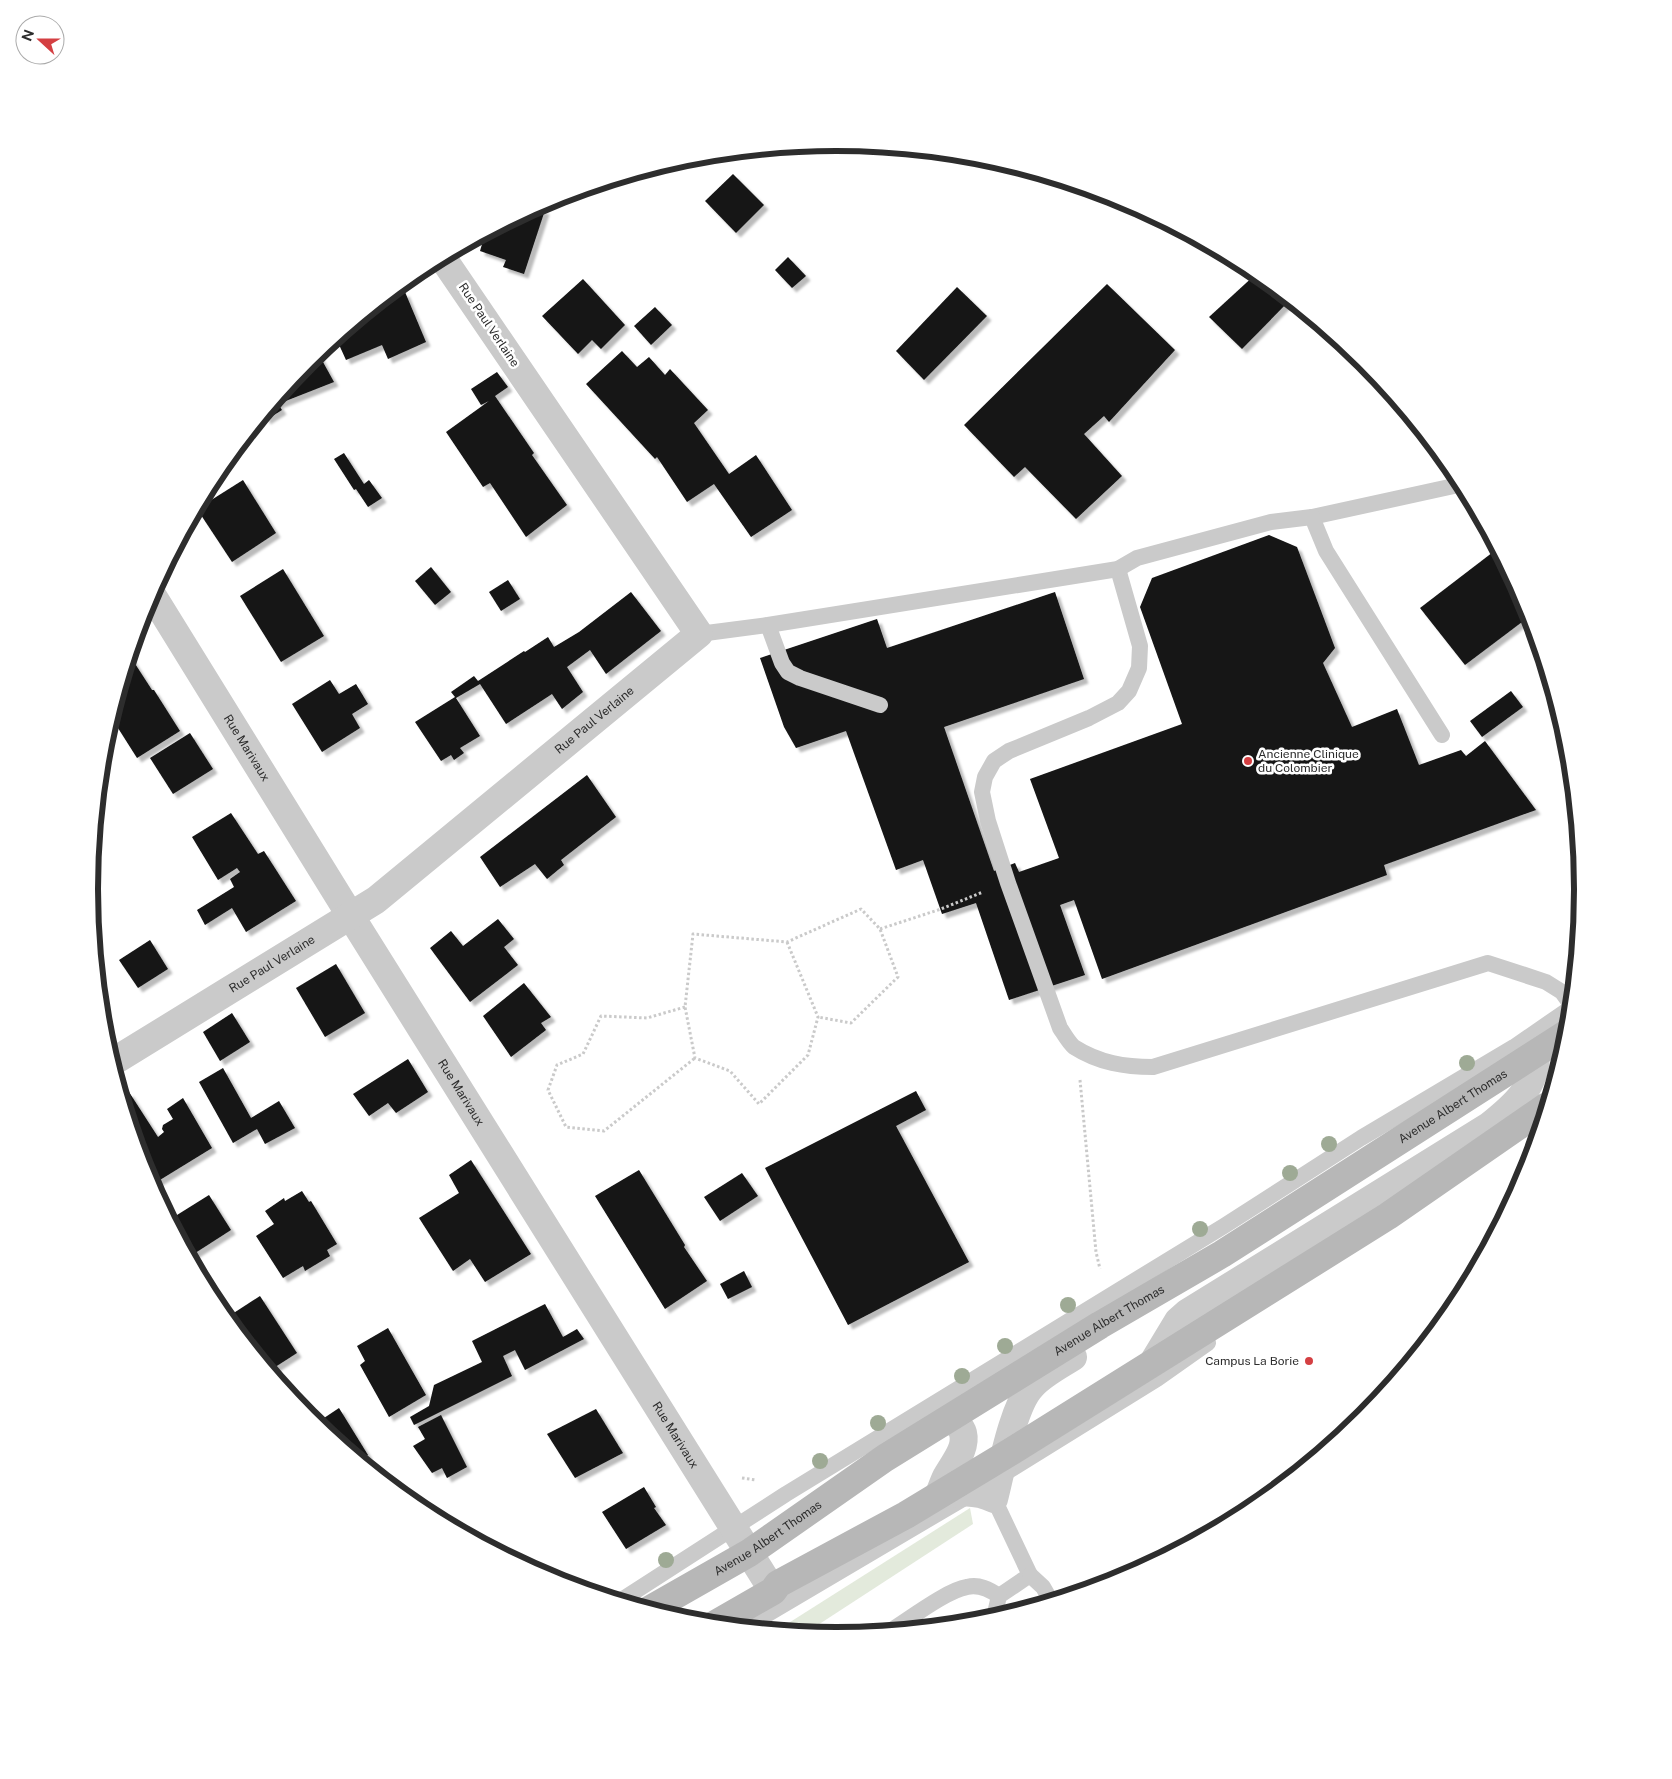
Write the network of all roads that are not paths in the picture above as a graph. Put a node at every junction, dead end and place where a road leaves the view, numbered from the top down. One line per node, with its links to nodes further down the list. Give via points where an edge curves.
1 (446, 263): 7 (street, Rue Paul Verlaine)
2 (1454, 486): 3 (lane)
3 (1312, 517): 4 (lane, via 1271,522 1137,558); 9 (lane, via 1326,551)
4 (1118, 569): 6 (lane); 11 (lane, via 1140,646 1139,668 1129,691 1118,702 1089,718 1009,751 994,761 985,777 982,792 1008,883 1060,1028 1073,1046 1128,1067 1153,1066 1488,963 1546,982)
5 (157, 601): 10 (street, Rue Marivaux)
6 (768, 625): 7 (lane); 8 (lane, via 788,672)
7 (699, 634): 10 (street, Rue Paul Verlaine, via 376,900)
8 (880, 705)
9 (1442, 735)
10 (350, 915): 15 (street, Rue Paul Verlaine); 23 (street, Rue Marivaux)
11 (1566, 998)
12 (1564, 1013): 23 (lane, via 1514,1047 1361,1138)
13 (1559, 1038): 14 (street, Avenue Albert Thomas)
14 (1536, 1052): 17 (street, Avenue Albert Thomas); 19 (street, via 1536,1065 1528,1085 1518,1101 1501,1116 1186,1313)
15 (118, 1059)
16 (1540, 1111): 19 (street, via 1388,1216)
17 (1440, 1116): 20 (street, Avenue Albert Thomas, via 1222,1254); 21 (street, via 1422,1140 1043,1376 1025,1394)
18 (1534, 1130): 21 (lane, via 1483,1166 1254,1312 1158,1379)
19 (1152, 1364): 21 (street)
20 (950, 1418): 22 (street, via 961,1427 964,1442); 24 (street, Avenue Albert Thomas, via 877,1464)
21 (993, 1481): 22 (street); 22 (street); 25 (lane); 33 (lane)
22 (938, 1496): 26 (street, via 778,1584)
23 (734, 1528): 24 (street, Rue Marivaux); 29 (lane)
24 (749, 1553): 26 (street, Rue Marivaux); 30 (street, Avenue Albert Thomas)
25 (1030, 1575): 27 (lane); 28 (lane)
26 (773, 1591): 32 (street)
27 (998, 1596): 31 (lane); 34 (lane, via 988,1588 967,1586)
28 (1048, 1596)
29 (626, 1597)
30 (657, 1606)
31 (997, 1610)
32 (724, 1619)
33 (752, 1623)
34 (900, 1625)

